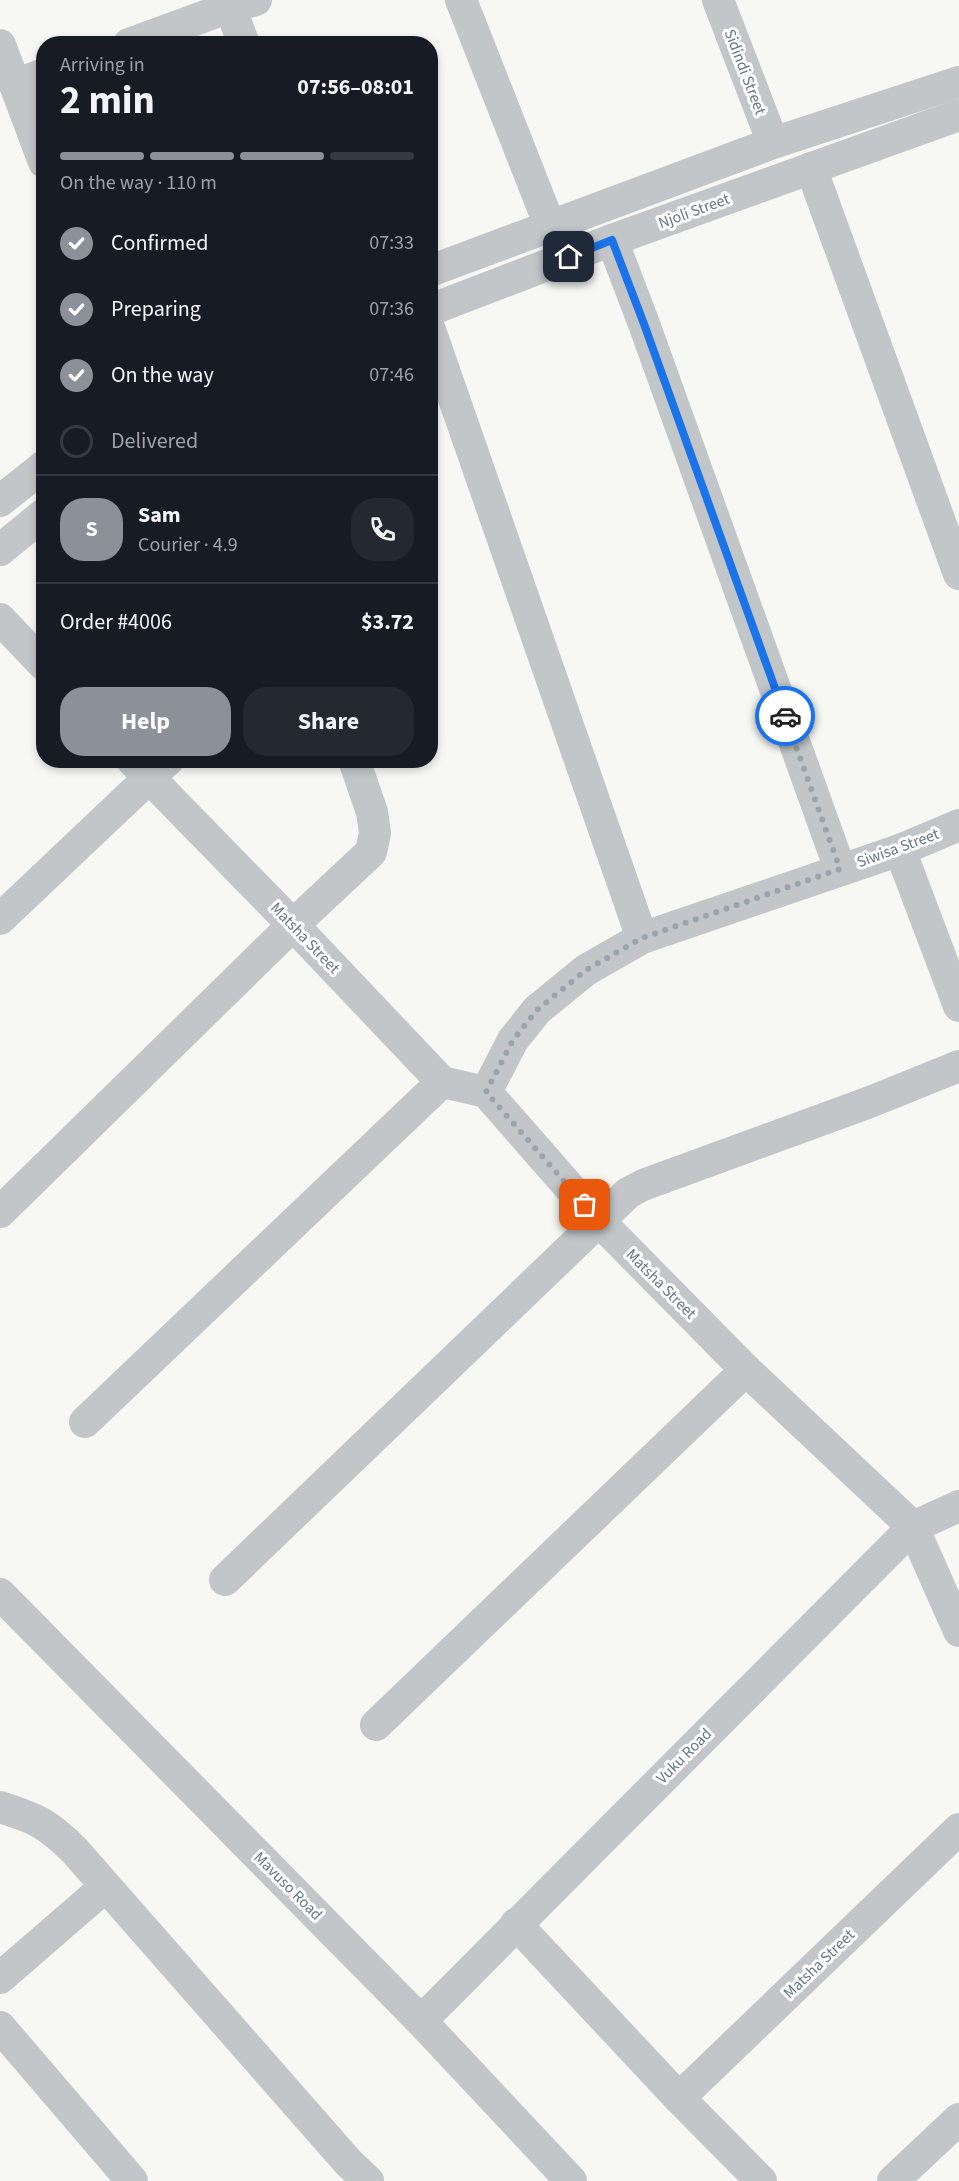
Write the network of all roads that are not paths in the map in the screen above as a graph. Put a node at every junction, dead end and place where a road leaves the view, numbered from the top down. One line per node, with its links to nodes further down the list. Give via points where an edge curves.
1 (461, 0): 13 (street)
2 (718, 0): 11 (street, Sidindi Street)
3 (243, 4): 4 (street); 5 (street)
4 (152, 36)
5 (244, 36)
6 (0, 45): 7 (street)
7 (29, 80): 10 (street)
8 (959, 81): 11 (street)
9 (959, 115): 12 (street, Njoli Street)
10 (36, 118)
11 (772, 143): 13 (street)
12 (812, 168): 14 (street, Njoli Street); 22 (street)
13 (550, 226): 15 (street)
14 (612, 240): 16 (street, Njoli Street); 30 (street)
15 (438, 268)
16 (438, 307)
17 (438, 353): 33 (street)
18 (36, 472): 19 (street)
19 (0, 501)
20 (36, 520): 21 (street)
21 (0, 549)
22 (959, 574)
23 (0, 619): 24 (street)
24 (36, 657)
25 (148, 768): 31 (street)
26 (150, 768): 32 (street, Matsha Street)
27 (357, 768): 32 (street, via 372,812 375,833 371,852)
28 (959, 825): 29 (street, Siwisa Street)
29 (900, 850): 30 (street, Siwisa Street); 34 (street)
30 (840, 869): 33 (street, Siwisa Street)
31 (0, 919)
32 (293, 925): 36 (street, Matsha Street); 38 (street)
33 (642, 938): 37 (street, Siwisa Street, via 586,970 537,1010 513,1040)
34 (959, 1006)
35 (959, 1066): 39 (street, via 643,1185 627,1193)
36 (442, 1082): 37 (street); 41 (street)
37 (486, 1092): 39 (street, Matsha Street)
38 (0, 1212)
39 (599, 1221): 40 (street, Matsha Street); 44 (street)
40 (746, 1370): 43 (street, Matsha Street); 47 (street)
41 (85, 1422)
42 (959, 1506): 43 (street, Vuku Road)
43 (913, 1527): 46 (street, Matsha Street); 51 (street, Vuku Road)
44 (225, 1580)
45 (0, 1594): 53 (street, Mavuso Road)
46 (959, 1631)
47 (376, 1725)
48 (0, 1808): 50 (street, via 33,1817 54,1830)
49 (959, 1829): 55 (street, Matsha Street)
50 (105, 1887): 52 (street); 58 (street)
51 (516, 1924): 53 (street, Vuku Road); 55 (street)
52 (0, 1978)
53 (421, 2021): 59 (street, Mavuso Road)
54 (0, 2027): 57 (street)
55 (679, 2098): 60 (street)
56 (959, 2119): 61 (street)
57 (132, 2181)
58 (368, 2181)
59 (571, 2181)
60 (761, 2181)
61 (892, 2181)

